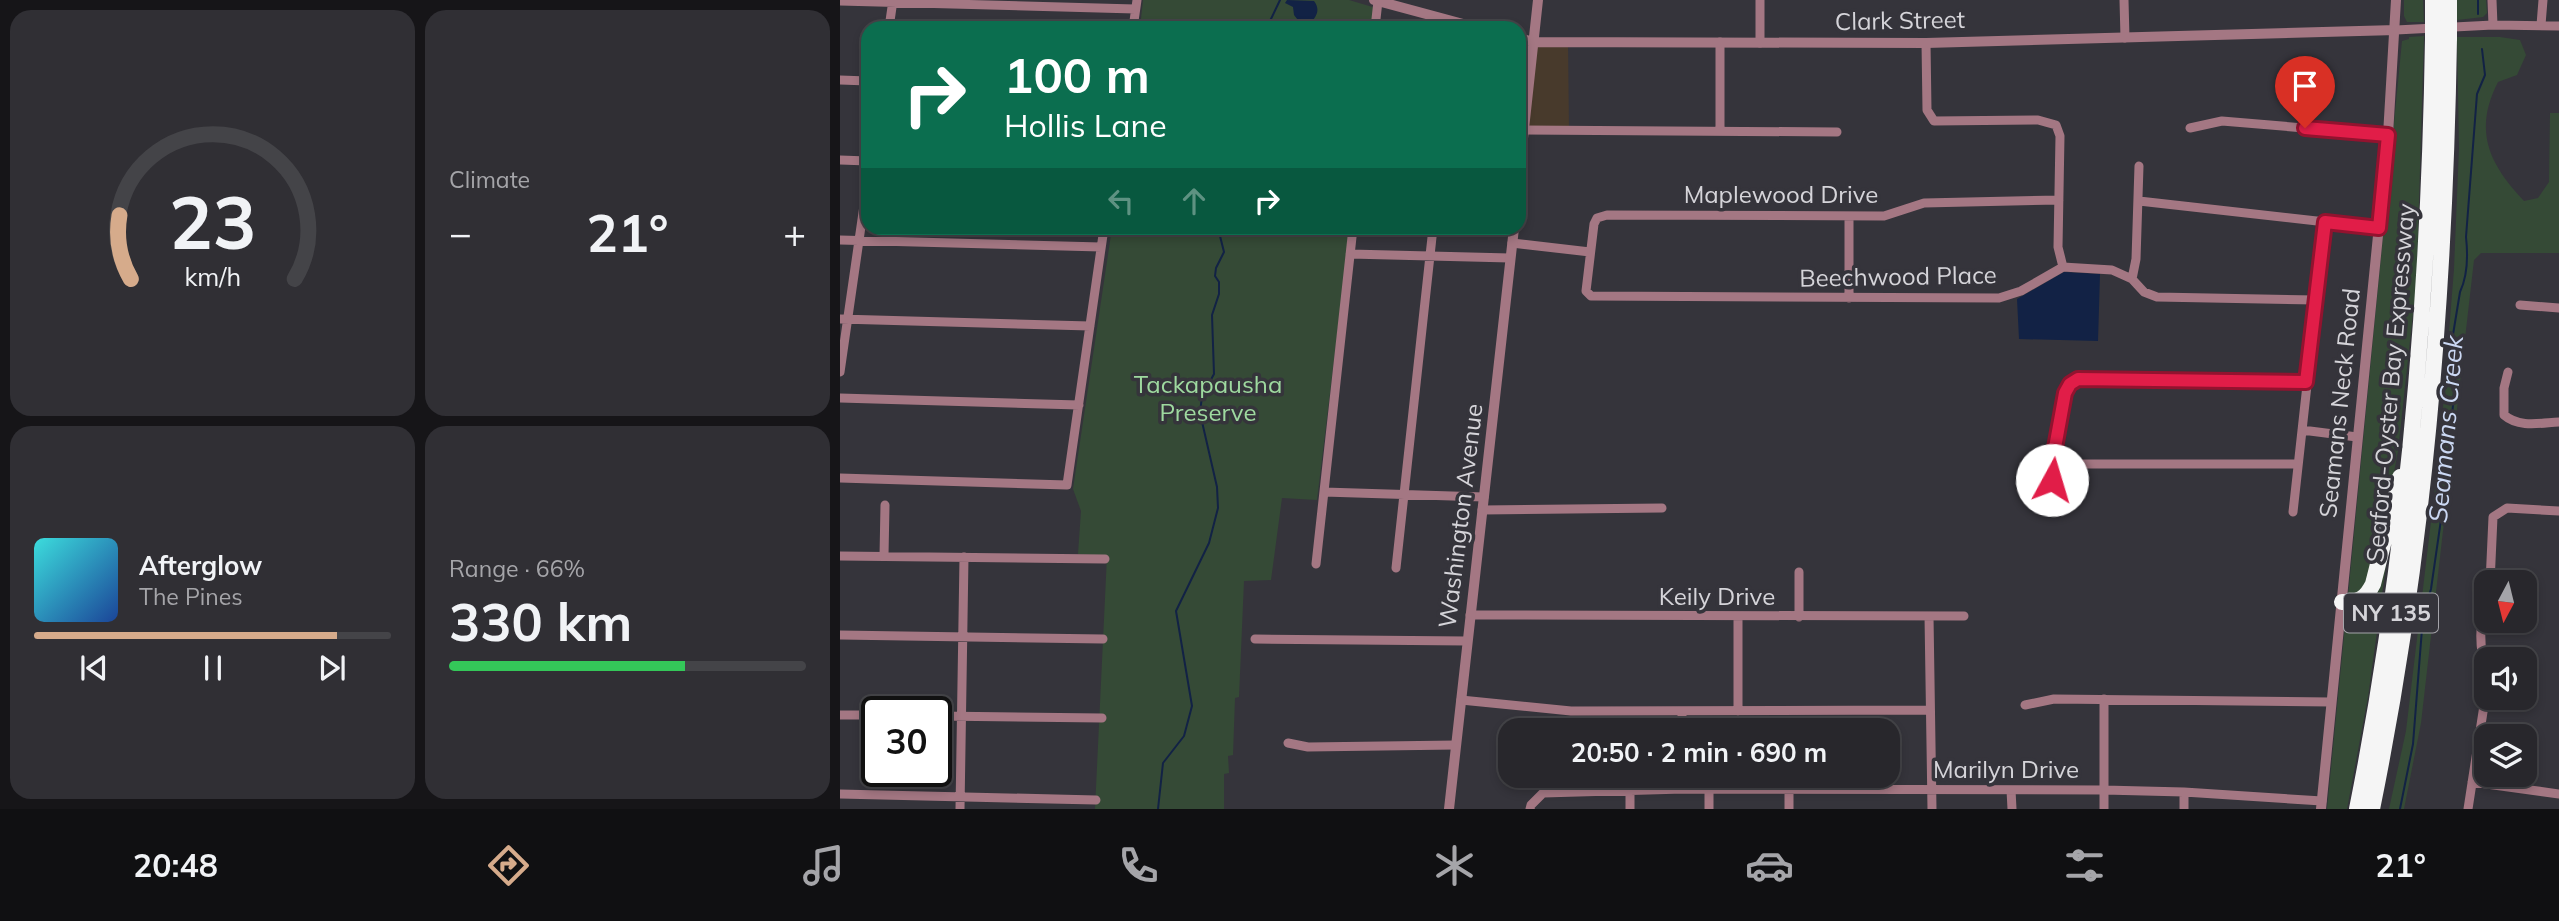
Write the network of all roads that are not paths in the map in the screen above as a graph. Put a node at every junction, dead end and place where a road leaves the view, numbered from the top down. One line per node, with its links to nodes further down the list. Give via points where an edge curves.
1 (1538, 0): 23 (street)
2 (1760, 0): 25 (street)
3 (2124, 0): 21 (street)
4 (2396, 0): 20 (street, Seamans Neck Road)
5 (2433, 0): 19 (highway, Seaford-Oyster Bay Expressway / NY 135)
6 (2449, 0): 19 (highway, Seaford-Oyster Bay Expressway / NY 135)
7 (2492, 0): 16 (street)
8 (2543, 0): 17 (street)
9 (840, 1): 10 (street)
10 (893, 1): 12 (street); 13 (street)
11 (1376, 1): 14 (street); 15 (street)
12 (1136, 5)
13 (890, 21)
14 (1375, 21)
15 (1442, 21)
16 (2493, 25): 17 (street, Clark Street); 19 (street, Clark Street)
17 (2541, 25): 18 (street, Clark Street)
18 (2559, 26)
19 (2443, 29): 20 (street, Clark Street); 69 (highway, Seaford-Oyster Bay Expressway / NY 135); 118 (highway, Seaford-Oyster Bay Expressway / NY 135, via 2444,237 2430,418 2413,571)
20 (2396, 30): 21 (street, Clark Street); 34 (street, Seamans Neck Road)
21 (2125, 38): 26 (street, Clark Street)
22 (1526, 40): 23 (street, Clark Street)
23 (1534, 42): 24 (street, Clark Street); 29 (street)
24 (1720, 43): 25 (street, Clark Street); 32 (street)
25 (1760, 43): 26 (street, Clark Street)
26 (1926, 43): 38 (street, via 1927,110 1934,121 2038,120 2056,125 2060,136)
27 (840, 80): 28 (street)
28 (861, 81)
29 (1526, 112)
30 (2190, 128): 34 (street, via 2222,121)
31 (1526, 130): 32 (street)
32 (1720, 131): 33 (street)
33 (1837, 132)
34 (2388, 135): 43 (street, Seamans Neck Road)
35 (840, 160): 36 (street)
36 (861, 161)
37 (2139, 166): 39 (street)
38 (2059, 200): 40 (street, Maplewood Drive, via 1924,203 1884,216); 56 (street, via 2058,247)
39 (2139, 201): 41 (street); 57 (street)
40 (1849, 216): 52 (street, Maplewood Drive, via 1607,215 1598,218); 58 (street)
41 (2325, 222): 43 (street); 59 (street)
42 (861, 226): 49 (street)
43 (2379, 228): 72 (street, Seamans Neck Road)
44 (1103, 235): 51 (street)
45 (1352, 235): 53 (street)
46 (1432, 235): 54 (street)
47 (1513, 235): 50 (street, Washington Avenue)
48 (840, 240): 49 (street)
49 (859, 240): 51 (street); 62 (street)
50 (1512, 243): 52 (street); 55 (street, Washington Avenue)
51 (1101, 247): 63 (street)
52 (1590, 252): 58 (street, Beechwood Place, via 1586,291 1591,296)
53 (1350, 254): 54 (street); 76 (street)
54 (1430, 256): 55 (street); 77 (street)
55 (1510, 258): 78 (street, Washington Avenue)
56 (2063, 267): 57 (street, via 2112,270); 58 (street, Beechwood Place, via 1999,298)
57 (2132, 279): 59 (street, via 2144,292 2157,297)
58 (1849, 298)
59 (2316, 300): 66 (street)
60 (2520, 305): 61 (street)
61 (2559, 308)
62 (844, 319): 63 (street); 64 (street)
63 (1090, 327): 68 (street)
64 (840, 372)
65 (2508, 372): 70 (street, via 2504,415 2512,422)
66 (2306, 382): 71 (street); 73 (street, via 2078,379 2065,393)
67 (840, 398): 68 (street)
68 (1079, 405): 75 (street, via 1067,485)
69 (2414, 416): 93 (highway, via 2373,583 2360,601); 145 (highway, Seaford-Oyster Bay Expressway / NY 135, via 2392,606)
70 (2559, 422)
71 (2302, 430): 72 (street); 74 (street)
72 (2357, 437): 93 (street, Seamans Neck Road)
73 (2052, 464): 74 (street); 79 (street)
74 (2298, 464): 84 (street)
75 (840, 478)
76 (1324, 492): 77 (street); 89 (street)
77 (1404, 494): 78 (street); 90 (street)
78 (1484, 496): 82 (street, Washington Avenue)
79 (2052, 496)
80 (884, 505): 86 (street)
81 (1662, 508): 82 (street)
82 (1482, 510): 94 (street, Washington Avenue)
83 (2559, 511): 91 (street, via 2507,508 2493,517)
84 (2293, 512)
85 (840, 556): 86 (street)
86 (884, 556): 87 (street)
87 (964, 557): 88 (street); 100 (street)
88 (1105, 559)
89 (1316, 564)
90 (1396, 568)
91 (2491, 570)
92 (1799, 572): 98 (street)
93 (2342, 602): 106 (street, Seamans Neck Road)
94 (1470, 615): 97 (street, Keily Drive); 103 (street, Washington Avenue)
95 (1929, 616): 96 (street, Keily Drive); 98 (street, Keily Drive); 108 (street)
96 (1964, 616)
97 (1738, 617): 98 (street, Keily Drive); 111 (street)
98 (1799, 617)
99 (840, 635): 100 (street)
100 (963, 637): 101 (street); 115 (street)
101 (1104, 639)
102 (1255, 639): 103 (street)
103 (1467, 641): 105 (street, Washington Avenue)
104 (2104, 699): 106 (street); 107 (street, via 2054,699); 128 (street)
105 (1461, 700): 110 (street, via 1571,711); 120 (street, Washington Avenue)
106 (2331, 702): 134 (street, Seamans Neck Road)
107 (2025, 705)
108 (1930, 710): 111 (street); 126 (street)
109 (2483, 710): 121 (street)
110 (1682, 711): 111 (street); 117 (street)
111 (1738, 711)
112 (840, 715): 113 (street)
113 (861, 715)
114 (952, 716): 115 (street)
115 (962, 716): 116 (street); 132 (street)
116 (1102, 718)
117 (1682, 718)
118 (2387, 732): 146 (highway, Seaford-Oyster Bay Expressway / NY 135); 147 (highway)
119 (1289, 743): 120 (street, via 1308,747)
120 (1456, 745): 136 (street, Washington Avenue)
121 (2472, 782): 131 (street); 148 (street)
122 (1683, 789): 123 (street, Marilyn Drive); 124 (street, Marilyn Drive)
123 (1630, 790): 137 (street, Marilyn Drive, via 1543,793); 138 (street)
124 (1709, 790): 125 (street, Marilyn Drive); 139 (street)
125 (1789, 790): 126 (street, Marilyn Drive); 140 (street)
126 (1932, 790): 127 (street, Marilyn Drive); 141 (street)
127 (2011, 790): 128 (street, Marilyn Drive); 142 (street)
128 (2104, 790): 129 (street, Marilyn Drive); 143 (street)
129 (2184, 792): 134 (street, Marilyn Drive); 144 (street)
130 (840, 793): 132 (street)
131 (2559, 794)
132 (961, 797): 133 (street); 135 (street)
133 (1096, 800)
134 (2321, 805)
135 (960, 809)
136 (1449, 809)
137 (1530, 809)
138 (1630, 809)
139 (1709, 809)
140 (1789, 809)
141 (1932, 809)
142 (2012, 809)
143 (2104, 809)
144 (2183, 809)
145 (2357, 809)
146 (2372, 809)
147 (2378, 809)
148 (2468, 809)

